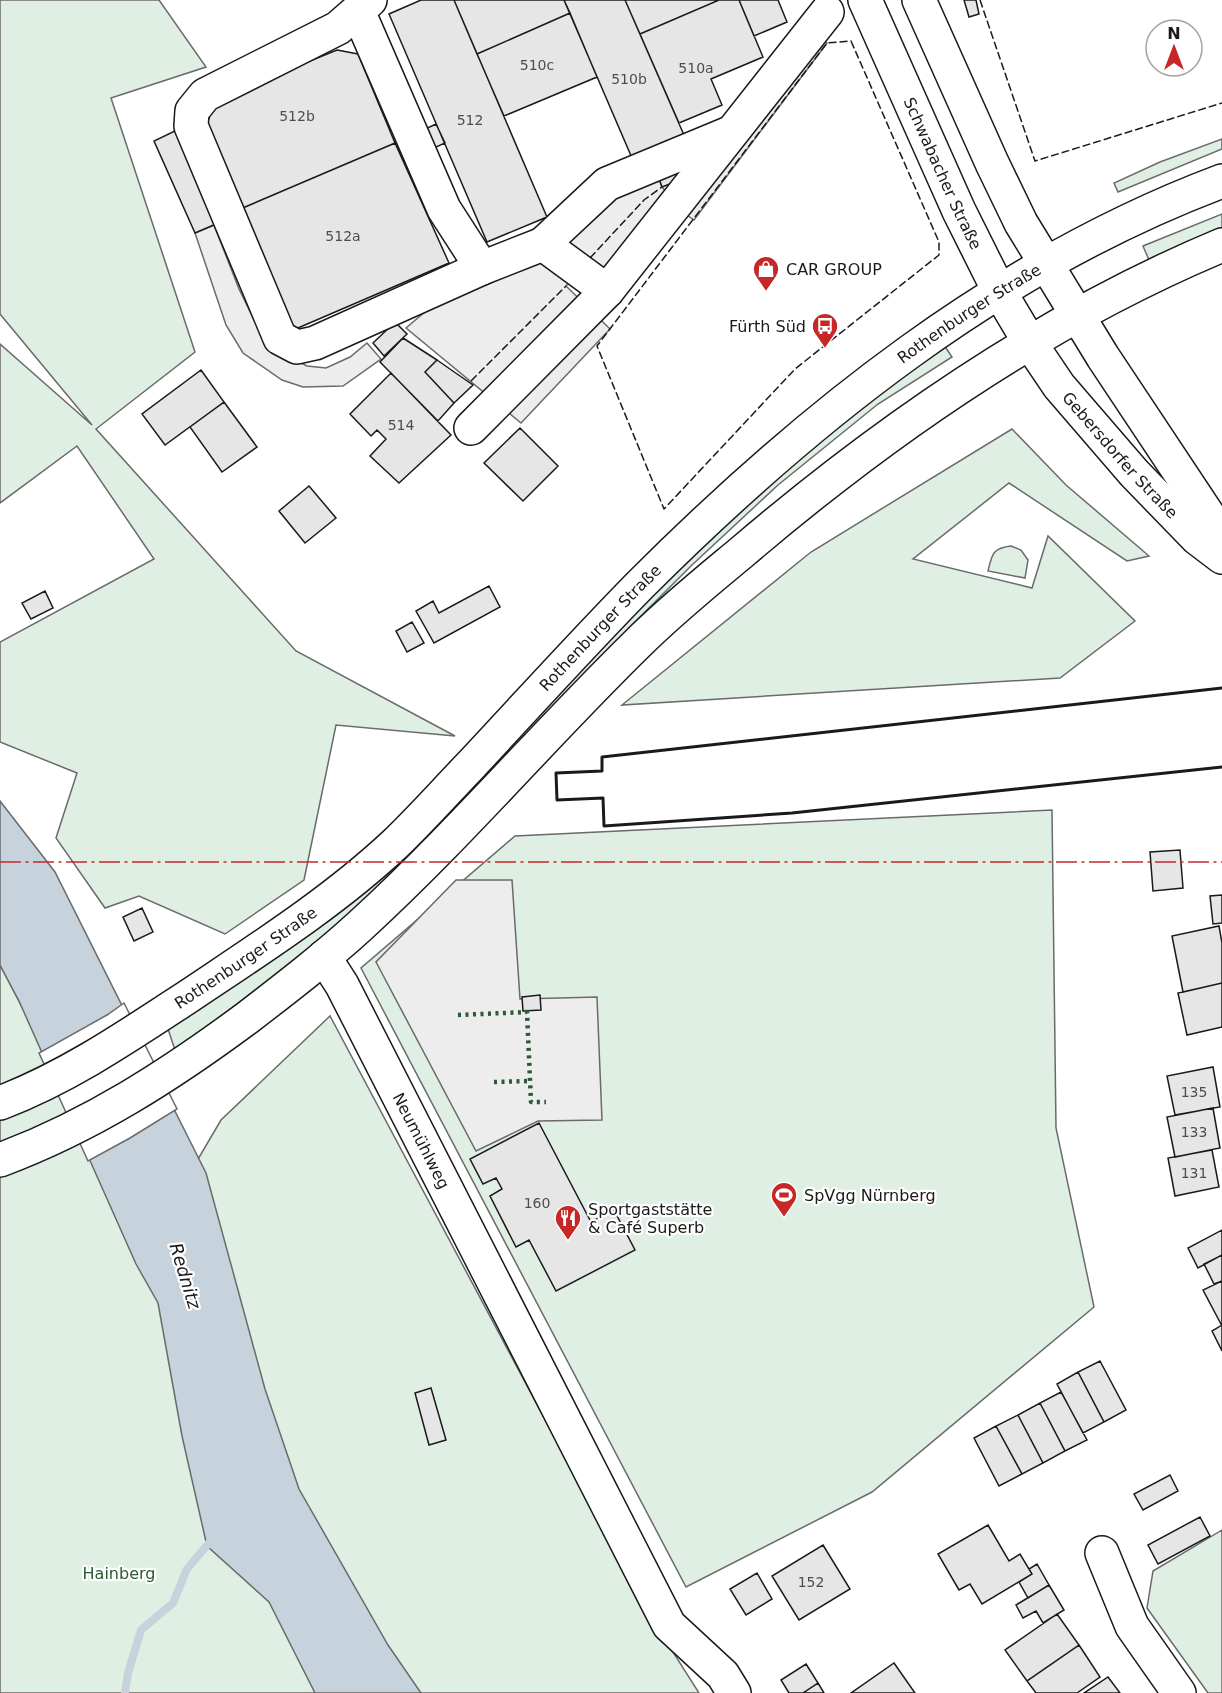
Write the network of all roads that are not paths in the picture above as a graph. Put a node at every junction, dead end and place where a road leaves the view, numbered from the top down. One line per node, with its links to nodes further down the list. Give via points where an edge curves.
1 (919, 0): 9 (main road, via 992,163)
2 (364, 5): 10 (main road, via 444,209); 10 (main road, via 338,28 205,95 192,111 191,126 280,338 297,347 315,343)
3 (824, 6): 4 (main road, via 849,19); 5 (main road)
4 (869, 9): 12 (main road, Schwabacher Straße)
5 (732, 133): 7 (main road, via 608,184); 11 (main road)
6 (1222, 181): 9 (main road, Rothenburger Straße, via 1145,213)
7 (543, 244): 10 (main road); 11 (main road)
8 (1222, 245): 13 (main road)
9 (1045, 265): 12 (main road, Rothenburger Straße); 13 (main road)
10 (482, 268)
11 (606, 291): 15 (main road)
12 (999, 291): 14 (main road, Schwabacher Straße); 19 (main road, Rothenburger Straße, via 887,368 745,485 638,588 383,854 311,912 113,1046 31,1090)
13 (1077, 316): 14 (main road); 16 (main road, Gebersdorfer Straße)
14 (1030, 343): 17 (main road, Gebersdorfer Straße, via 1059,386 1134,472 1197,538); 18 (main road, via 948,395 776,522 639,642 418,870)
15 (471, 428)
16 (1222, 536)
17 (1222, 557)
18 (324, 957): 20 (main road, via 206,1049 111,1110); 22 (main road, Neumühlweg, via 669,1625 723,1675)
19 (0, 1102)
20 (0, 1160)
21 (1102, 1553): 23 (main road, via 1132,1626)
22 (734, 1693)
23 (1179, 1693)

